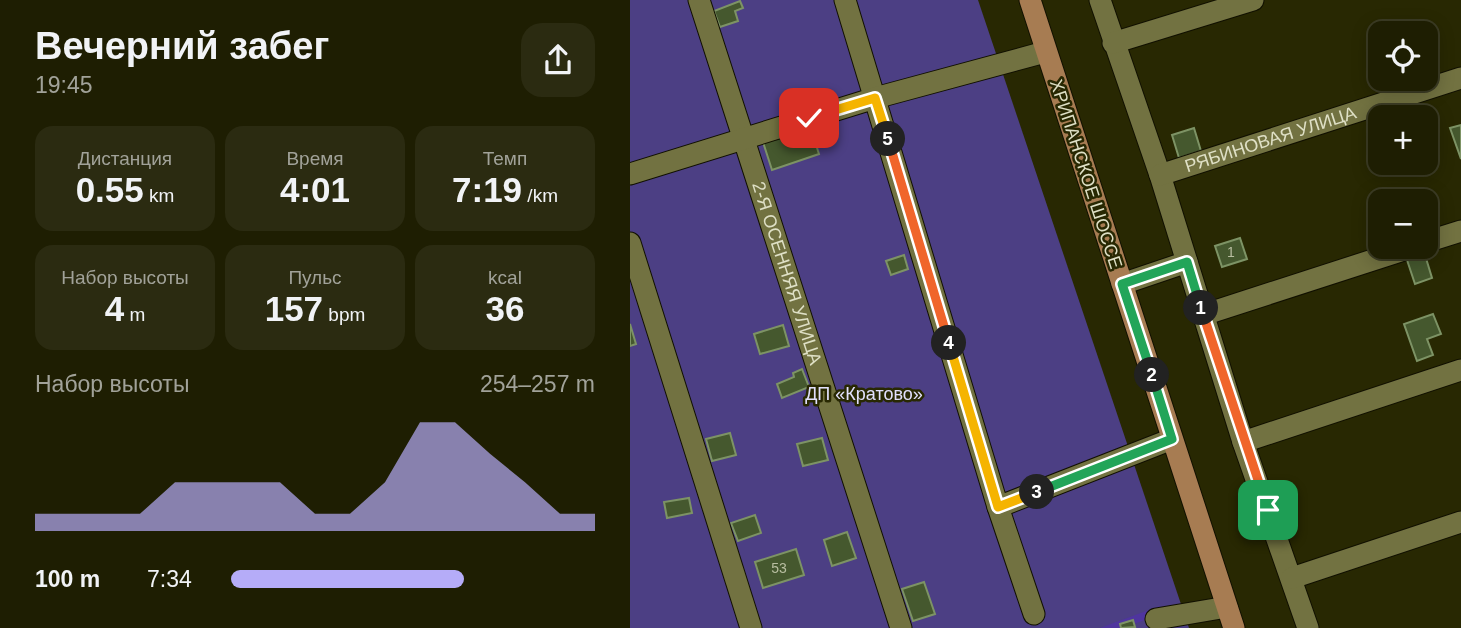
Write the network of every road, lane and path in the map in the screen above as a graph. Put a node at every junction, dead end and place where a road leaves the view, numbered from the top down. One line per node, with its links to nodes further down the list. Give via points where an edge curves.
1 (699, 0): 10 (street, 2-Я ОСЕННЯЯ УЛИЦА)
2 (845, 0): 9 (street)
3 (1030, 0): 7 (main road, ХРИПАНСКОЕ ШОССЕ)
4 (1100, 0): 6 (street)
5 (1253, 0): 6 (street)
6 (1113, 43): 12 (street)
7 (1045, 52): 9 (street); 18 (main road, ХРИПАНСКОЕ ШОССЕ)
8 (1461, 78): 12 (street, РЯБИНОВАЯ УЛИЦА)
9 (875, 98): 10 (street); 23 (street)
10 (743, 138): 11 (street); 30 (street, 2-Я ОСЕННЯЯ УЛИЦА)
11 (630, 174)
12 (1160, 175): 17 (street)
13 (1461, 231): 14 (street)
14 (1438, 238)
15 (630, 243): 29 (street)
16 (1376, 259): 19 (street)
17 (1187, 262): 18 (street); 19 (street)
18 (1122, 284): 21 (main road, ХРИПАНСКОЕ ШОССЕ)
19 (1203, 316): 22 (street)
20 (1461, 370): 22 (street)
21 (1172, 439): 23 (street); 26 (main road, ХРИПАНСКОЕ ШОССЕ)
22 (1243, 442): 25 (street)
23 (998, 507): 27 (street)
24 (1461, 522): 25 (street)
25 (1292, 578): 32 (street)
26 (1227, 607): 28 (street); 31 (main road, ХРИПАНСКОЕ ШОССЕ)
27 (1034, 614)
28 (1156, 619)
29 (751, 628)
30 (901, 628)
31 (1234, 628)
32 (1308, 628)

